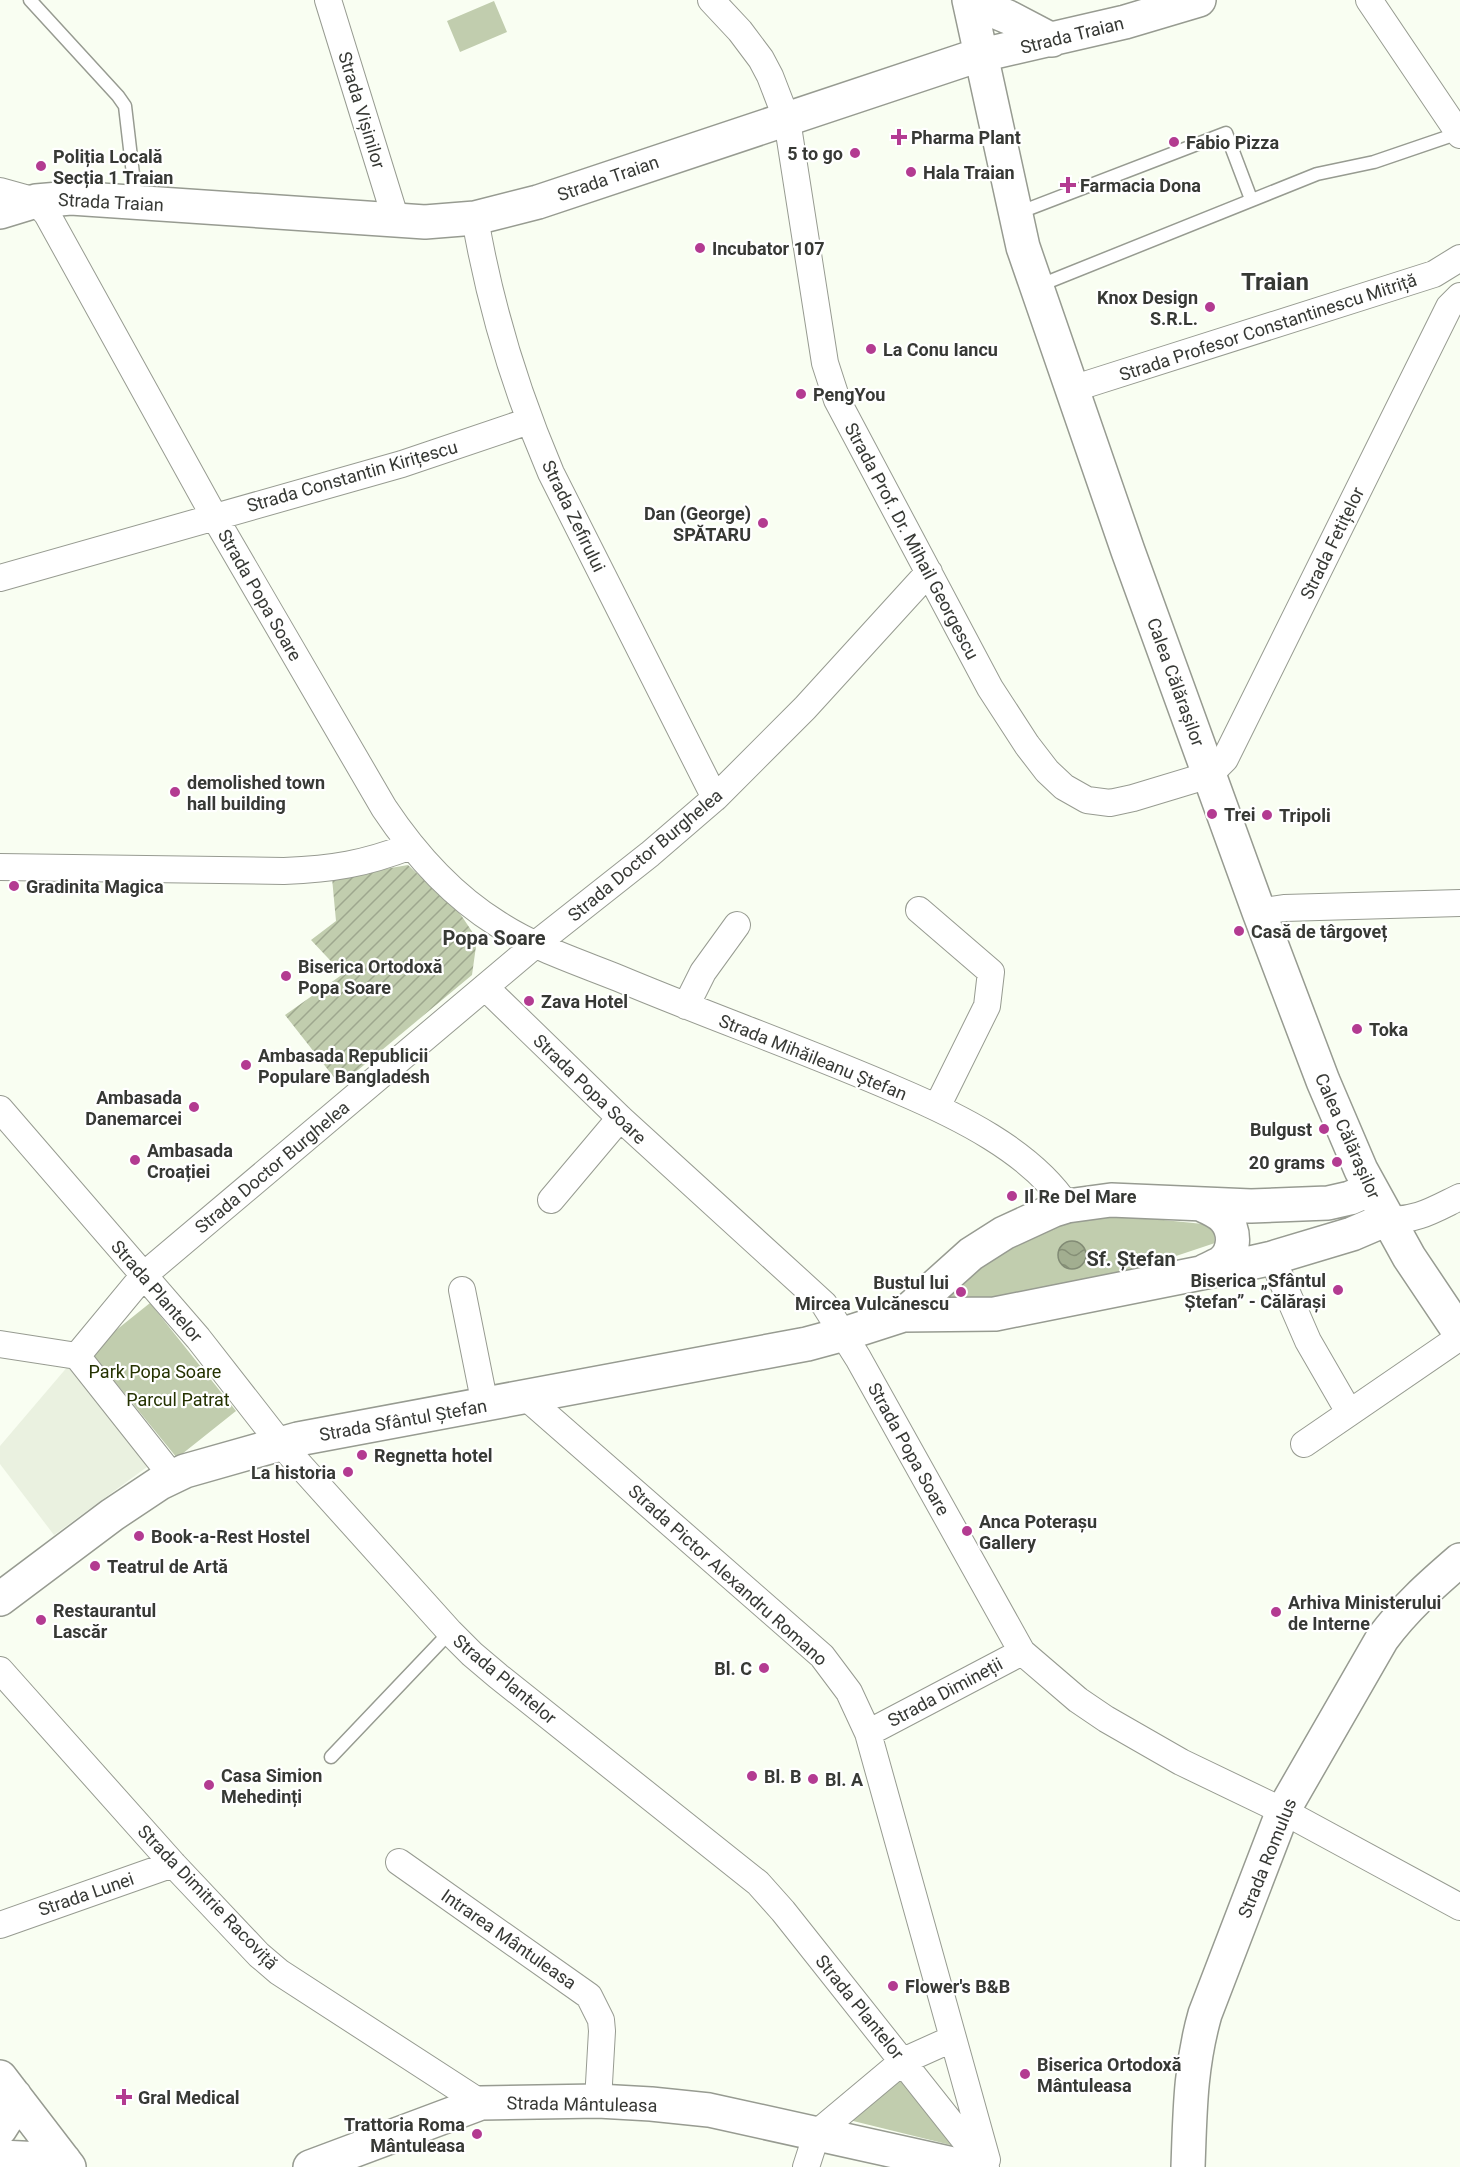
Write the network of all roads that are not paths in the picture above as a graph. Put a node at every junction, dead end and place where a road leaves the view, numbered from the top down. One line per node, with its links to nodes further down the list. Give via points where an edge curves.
1 (30, 0): 14 (lane, via 124,106)
2 (328, 0): 18 (street, Strada Vișinilor)
3 (711, 0): 9 (street, Strada Prof. Dr. Mihail Georgescu, via 761,59)
4 (1369, 0): 10 (street)
5 (970, 3): 7 (street); 8 (street, Calea Călărașilor)
6 (1181, 3): 7 (street, Strada Traian)
7 (1052, 40): 8 (street, Strada Traian)
8 (982, 56): 9 (street, Strada Traian); 16 (street, Calea Călărașilor)
9 (787, 120): 17 (street, Strada Traian, via 538,202); 26 (street, Strada Prof. Dr. Mihail Georgescu, via 825,363 837,400)
10 (1459, 134): 12 (lane, via 1374,162 1317,174)
11 (0, 191): 13 (street)
12 (1251, 199): 16 (lane, via 1226,133); 21 (lane)
13 (36, 201): 14 (street, Strada Traian); 15 (street, Strada Traian); 25 (street, Strada Popa Soare, via 47,214)
14 (136, 201): 18 (street, Strada Traian)
15 (0, 212)
16 (1015, 214): 21 (street, Calea Călărașilor)
17 (475, 218): 18 (street, Strada Traian, via 442,222); 24 (street, Strada Zefirului, via 488,284)
18 (396, 220)
19 (1460, 258): 20 (street, Strada Profesor Constantinescu Mitriță, via 1442,271)
20 (1424, 277): 22 (street); 23 (street, Strada Profesor Constantinescu Mitriță)
21 (1036, 286): 23 (street, Calea Călărașilor)
22 (1454, 301): 28 (street, Strada Fetițelor, via 1232,747)
23 (1072, 389): 28 (street, Calea Călărașilor)
24 (529, 421): 25 (street, Strada Constantin Kirițescu, via 402,464); 29 (street, Strada Zefirului, via 551,473)
25 (214, 516): 27 (street, Strada Constantin Kirițescu); 30 (street, Strada Popa Soare, via 384,808)
26 (929, 572): 28 (street, Strada Prof. Dr. Mihail Georgescu, via 990,688 1027,745 1064,787 1087,800 1110,803); 29 (street, Strada Doctor Burghelea, via 805,708)
27 (0, 578)
28 (1209, 775): 34 (street, Calea Călărașilor)
29 (715, 798): 36 (street, Strada Doctor Burghelea)
30 (411, 846): 31 (street, via 326,869); 36 (street, Strada Popa Soare, via 473,906 498,925)
31 (0, 867)
32 (1460, 903): 34 (street)
33 (919, 910): 39 (street, via 991,972 987,1006)
34 (1259, 912): 42 (street, Calea Călărașilor, via 1323,1082)
35 (737, 925): 38 (street, via 703,972)
36 (536, 944): 37 (street, Strada Doctor Burghelea); 38 (street, Strada Mihăileanu Ștefan)
37 (485, 987): 41 (street, Strada Popa Soare); 51 (street, Strada Doctor Burghelea)
38 (686, 1006): 39 (street, Strada Mihăileanu Ștefan)
39 (937, 1107): 46 (street, Strada Mihăileanu Ștefan, via 1029,1163)
40 (0, 1109): 51 (street, Strada Plantelor)
41 (620, 1118): 44 (street); 55 (street, Strada Popa Soare, via 813,1292)
42 (1371, 1189): 45 (street, via 1328,1203); 47 (street, Calea Călărașilor)
43 (1460, 1197): 47 (street, via 1418,1217)
44 (551, 1200)
45 (1200, 1204): 46 (street, via 1111,1200); 50 (street, via 1227,1221 1233,1235 1231,1251 1222,1262)
46 (1067, 1206): 49 (street, via 1005,1233)
47 (1387, 1218): 48 (street, via 1352,1234); 56 (street, Calea Călărașilor)
48 (1272, 1258): 50 (street); 61 (street, via 1308,1341)
49 (954, 1268): 53 (street); 54 (street, via 949,1278 952,1298)
50 (1203, 1272): 54 (street)
51 (144, 1275): 58 (street, Strada Doctor Burghelea); 62 (street, Strada Plantelor)
52 (462, 1290): 60 (street)
53 (903, 1315): 54 (street); 55 (street, Strada Sfântul Ștefan)
54 (976, 1316)
55 (844, 1334): 59 (street, Strada Sfântul Ștefan); 68 (street, Strada Popa Soare)
56 (1460, 1335): 61 (street)
57 (0, 1344): 58 (street)
58 (77, 1356): 64 (street)
59 (526, 1398): 60 (street, Strada Sfântul Ștefan); 70 (street, Strada Pictor Alexandru Romano, via 822,1656 849,1692)
60 (485, 1405): 62 (street, Strada Sfântul Ștefan)
61 (1349, 1412): 63 (street)
62 (280, 1443): 64 (street, Strada Sfântul Ștefan); 67 (street, Strada Plantelor)
63 (1304, 1444)
64 (172, 1476): 66 (street, Strada Sfântul Ștefan, via 112,1515)
65 (1460, 1560): 72 (street, Strada Romulus, via 1425,1589 1382,1639)
66 (0, 1599)
67 (450, 1632): 71 (lane); 78 (street, Strada Plantelor, via 507,1683 758,1883)
68 (1022, 1652): 70 (street, Strada Dimineții); 72 (street, Strada Popa Soare, via 1106,1719 1181,1762)
69 (0, 1670): 74 (street, Strada Dimitrie Racoviță)
70 (868, 1733): 77 (street, Strada Pictor Alexandru Romano)
71 (331, 1756)
72 (1283, 1811): 75 (street, Strada Popa Soare); 90 (street, Strada Romulus, via 1198,2039 1190,2098)
73 (399, 1862): 80 (street, Intrarea Mântuleasa, via 589,1996 602,2031)
74 (173, 1864): 76 (street, Strada Lunei); 81 (street, Strada Dimitrie Racoviță, via 279,1972)
75 (1460, 1906)
76 (0, 1924)
77 (952, 2039): 78 (street); 89 (street, Strada Pictor Alexandru Romano)
78 (903, 2061): 83 (street); 89 (street, Strada Plantelor)
79 (7, 2086): 82 (street, via 7,2118); 85 (street)
80 (598, 2101): 81 (street, Strada Mântuleasa); 83 (street, Strada Mântuleasa, via 709,2110)
81 (482, 2103): 86 (street, Strada Mântuleasa)
82 (0, 2129)
83 (817, 2133): 87 (street); 88 (street, Strada Mântuleasa)
84 (0, 2157): 85 (street)
85 (66, 2164)
86 (310, 2167)
87 (806, 2167)
88 (967, 2167)
89 (988, 2167)
90 (1188, 2167)

